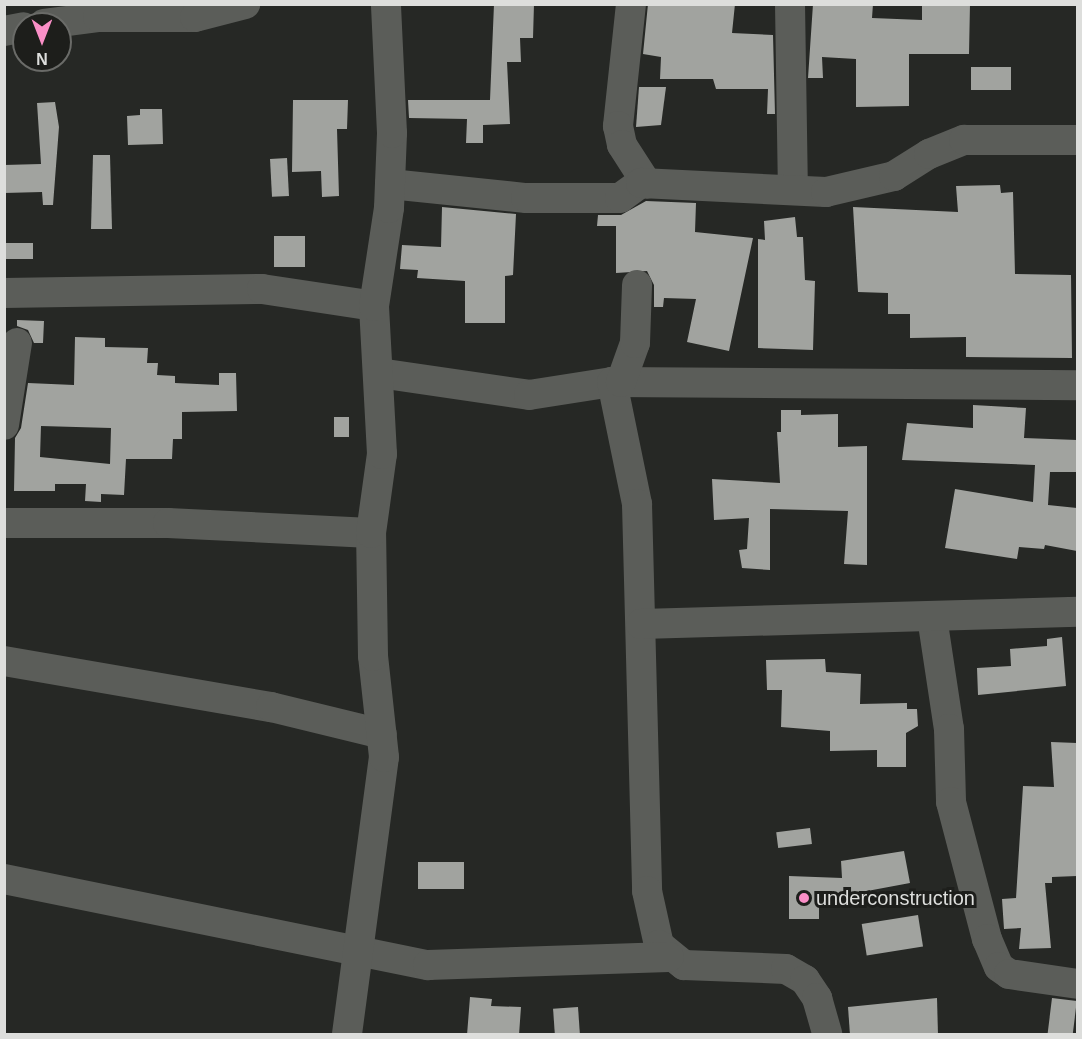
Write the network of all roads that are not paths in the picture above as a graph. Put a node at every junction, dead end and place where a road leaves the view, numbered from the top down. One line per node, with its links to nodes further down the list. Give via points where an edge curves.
1 (245, 4): 5 (street, via 195,17)
2 (386, 4): 7 (street, via 392,133)
3 (631, 4): 8 (street, via 618,126 622,145)
4 (790, 4): 9 (street)
5 (72, 20)
6 (1077, 140): 9 (street, via 964,140 945,146 894,176 846,191)
7 (390, 184): 8 (street, via 526,198 609,198); 12 (street)
8 (647, 184): 9 (street)
9 (793, 190)
10 (637, 285): 15 (street, via 635,343)
11 (4, 293): 12 (street, via 262,289)
12 (374, 306): 14 (street)
13 (17, 343): 17 (street)
14 (379, 373): 15 (street, via 529,395); 19 (street, via 382,454)
15 (616, 382): 16 (street); 22 (street, via 637,504)
16 (1077, 385)
17 (4, 425)
18 (4, 523): 19 (street, via 168,523)
19 (371, 533): 24 (street, via 373,656)
20 (1077, 612): 21 (street)
21 (932, 617): 22 (street); 28 (street, via 949,729 951,802 987,939 999,967 1009,974)
22 (641, 624): 27 (street, via 648,891 659,945)
23 (4, 661): 24 (street, via 293,711)
24 (382, 734): 26 (street, via 380,816)
25 (4, 879): 26 (street)
26 (356, 951): 27 (street, via 428,964); 29 (street)
27 (669, 957): 30 (street, via 684,965 786,969 806,980 817,998)
28 (1077, 984)
29 (347, 1035)
30 (827, 1035)

